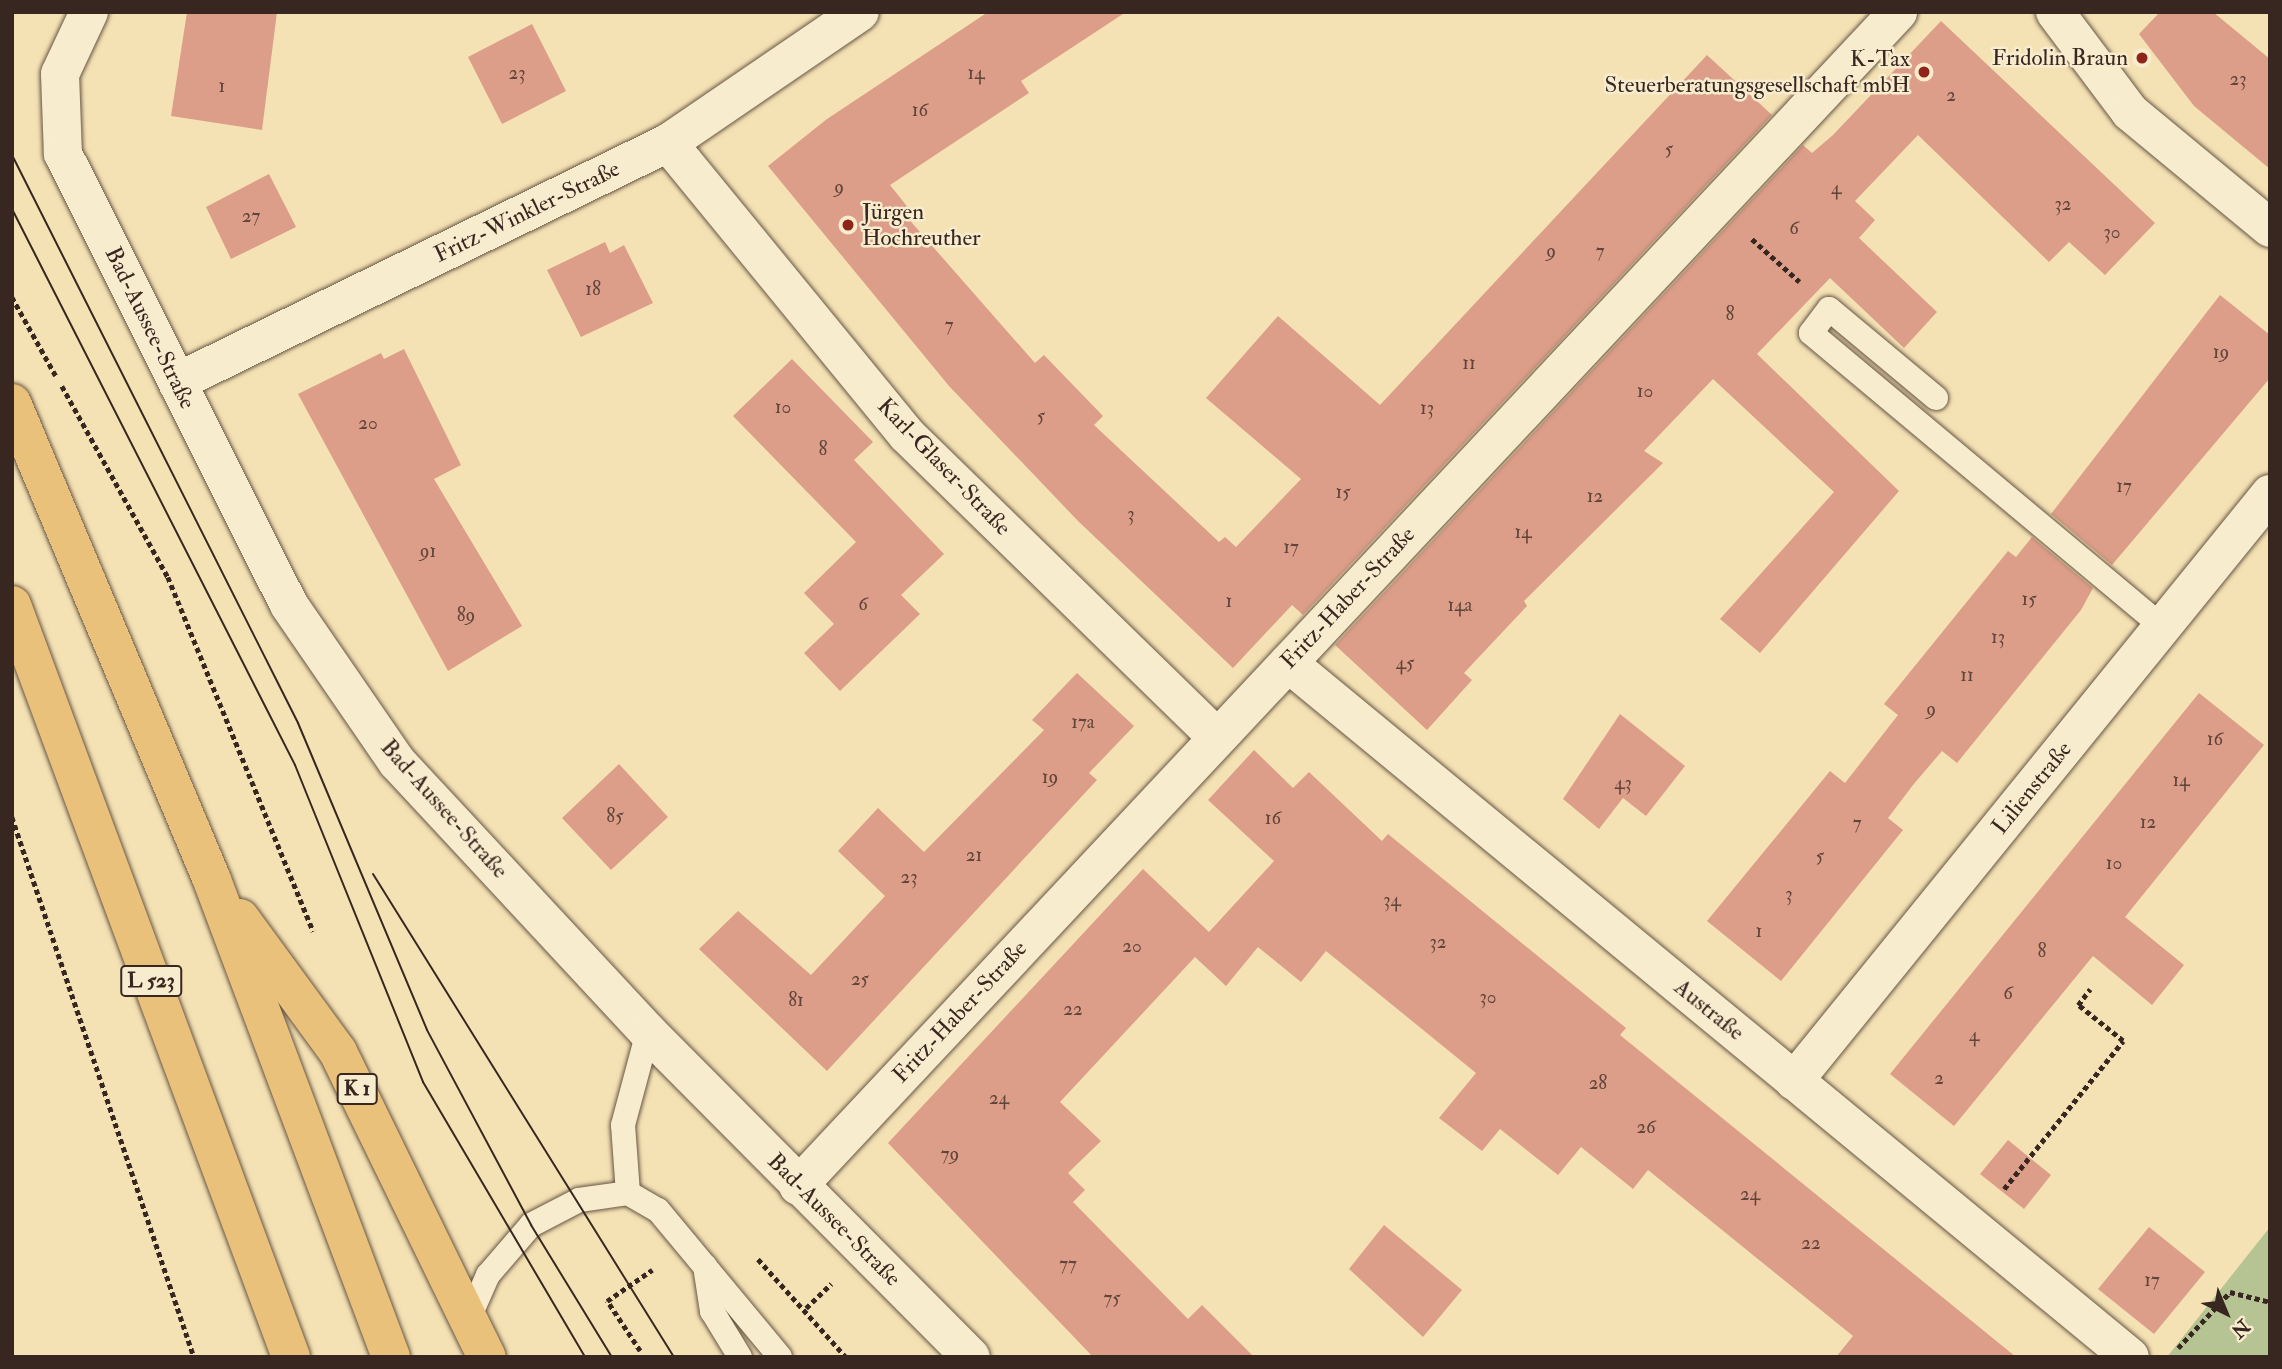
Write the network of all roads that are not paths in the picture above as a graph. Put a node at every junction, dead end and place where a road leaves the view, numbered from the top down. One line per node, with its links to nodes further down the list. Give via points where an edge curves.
1 (89, 12): 7 (street, Bad-Aussee-Straße, via 60,74 64,154)
2 (860, 12): 5 (street, Fritz-Winkler-Straße)
3 (1898, 12): 13 (street, Fritz-Haber-Straße)
4 (2055, 12): 6 (street, via 2130,111)
5 (668, 143): 7 (street, Fritz-Winkler-Straße); 14 (street, Karl-Glaser-Straße, via 907,435)
6 (2270, 228)
7 (177, 382): 16 (street, Bad-Aussee-Straße, via 289,606 397,761)
8 (1936, 398): 12 (lane, via 1829,309 1811,333)
9 (12, 402): 15 (highway)
10 (2270, 494): 12 (street, Lilienstraße)
11 (12, 605): 22 (highway, L 523)
12 (2162, 626): 17 (street, Lilienstraße)
13 (1287, 663): 14 (street, Fritz-Haber-Straße); 17 (street, Austraße)
14 (1216, 737): 18 (street, Fritz-Haber-Straße)
15 (212, 880): 21 (highway, K 1, via 338,1052); 23 (highway)
16 (648, 1032): 18 (street, Bad-Aussee-Straße); 19 (lane, via 623,1125)
17 (1794, 1081): 28 (street, Austraße)
18 (798, 1186): 27 (street, Bad-Aussee-Straße)
19 (628, 1193): 20 (lane, via 645,1198); 21 (lane, via 579,1200 531,1225 488,1275)
20 (705, 1265): 25 (lane, via 712,1311); 26 (lane)
21 (469, 1318): 24 (highway, K 1)
22 (291, 1357)
23 (391, 1357)
24 (487, 1357)
25 (740, 1357)
26 (780, 1357)
27 (971, 1357)
28 (2130, 1357)

